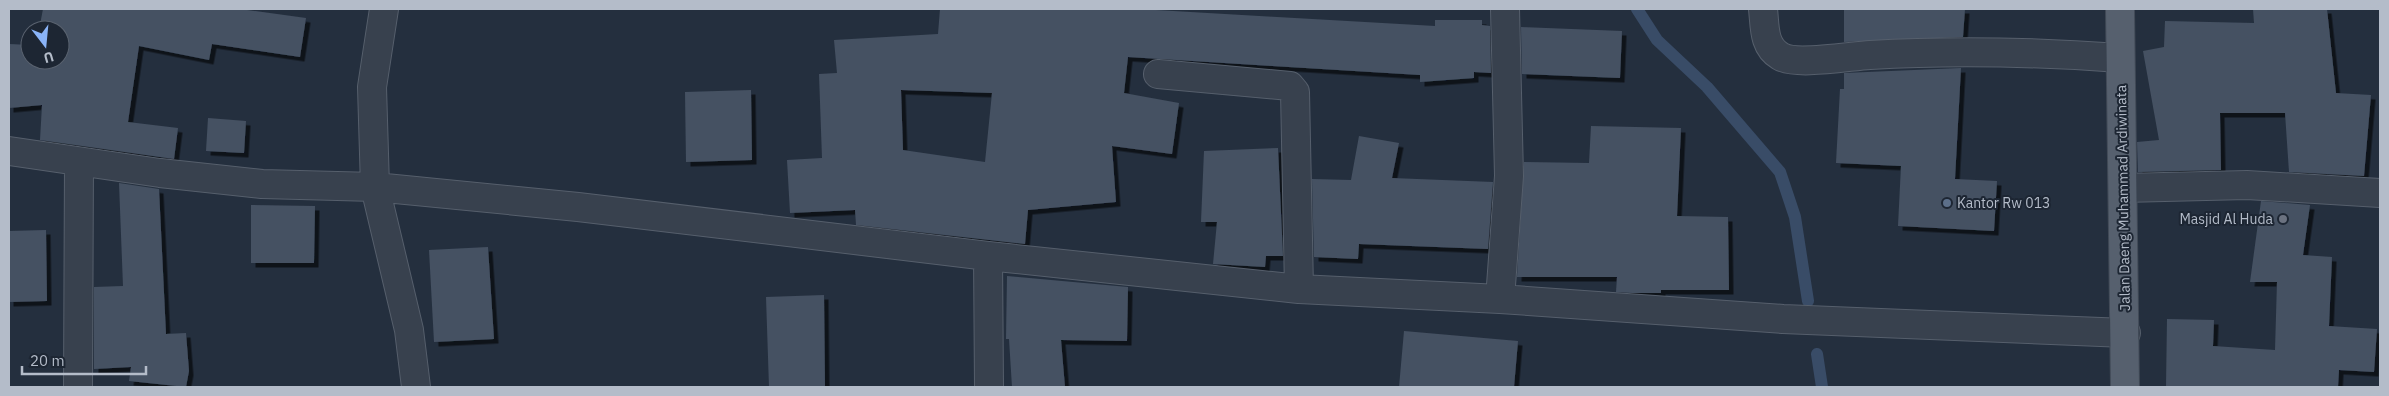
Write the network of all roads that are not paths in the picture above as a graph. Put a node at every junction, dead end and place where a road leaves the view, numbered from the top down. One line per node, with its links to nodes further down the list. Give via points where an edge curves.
1 (384, 9): 9 (street, via 372,87)
2 (1505, 9): 14 (street, via 1509,176)
3 (1763, 9): 5 (street, via 1768,45 1780,57 1806,61 1973,51)
4 (2120, 9): 5 (main road, Jalan Daeng Muhammad Ardiwinata)
5 (2120, 58): 10 (main road, Jalan Daeng Muhammad Ardiwinata)
6 (1158, 74): 13 (street, via 1290,86 1296,92)
7 (9, 151): 8 (street)
8 (79, 162): 9 (street, via 262,184); 16 (street)
9 (376, 187): 12 (street); 17 (street, via 409,330)
10 (2123, 188): 11 (street, via 2247,185); 15 (main road, Jalan Daeng Muhammad Ardiwinata)
11 (2380, 193)
12 (988, 256): 13 (street); 18 (street)
13 (1299, 289): 14 (street)
14 (1500, 299): 15 (street, via 1783,319)
15 (2126, 333): 19 (main road, Jalan Daeng Muhammad Ardiwinata)
16 (78, 387)
17 (416, 387)
18 (989, 387)
19 (2125, 387)

